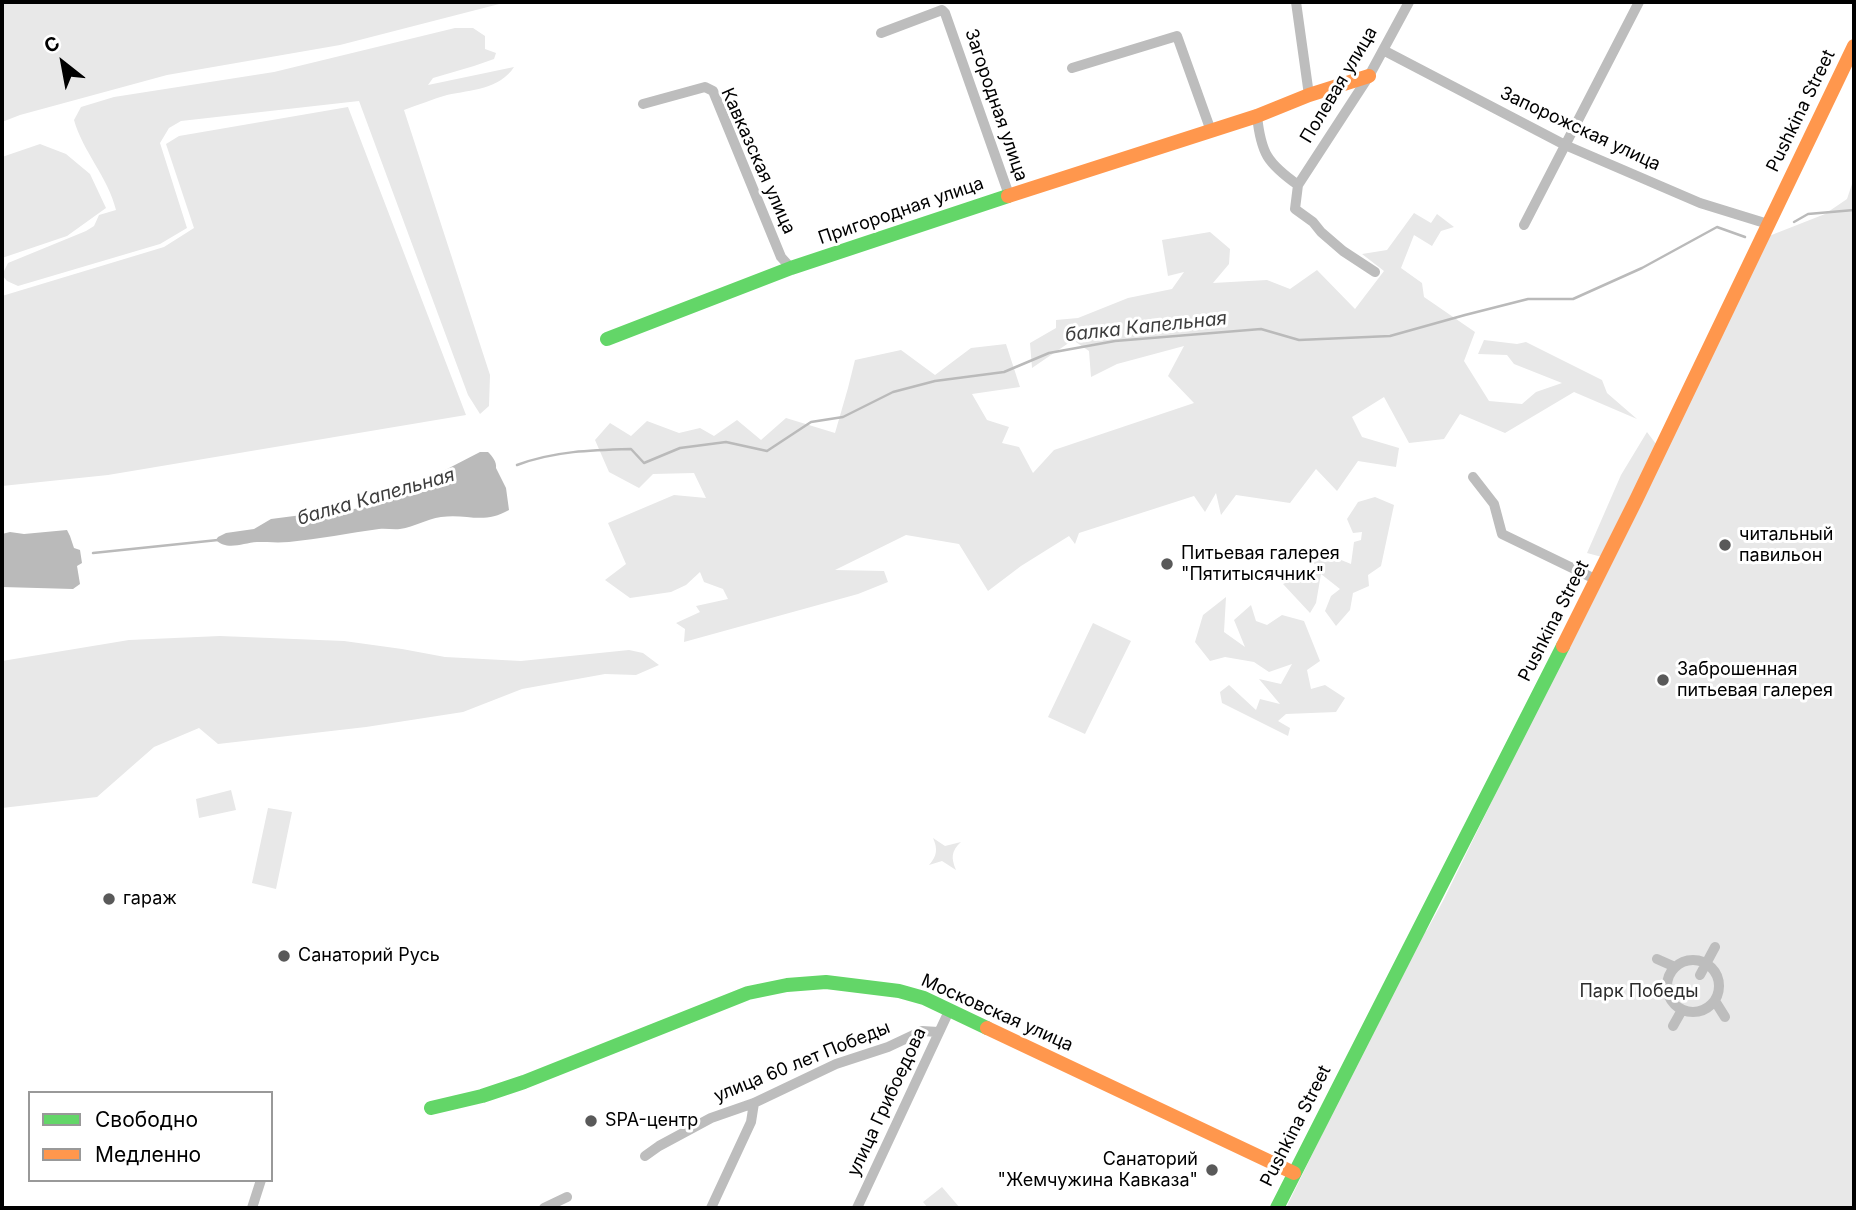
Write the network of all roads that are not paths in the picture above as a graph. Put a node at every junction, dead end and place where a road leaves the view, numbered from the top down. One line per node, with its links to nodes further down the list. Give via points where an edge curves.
1 (1296, 2): 9 (street)
2 (1409, 2): 6 (street, Полевая улица)
3 (1639, 2): 13 (street)
4 (881, 33): 15 (street, Загородная улица, via 942,10 945,13)
5 (1854, 46): 17 (street, Pushkina Street)
6 (1383, 50): 8 (street, Полевая улица); 13 (street, Запорожская улица)
7 (1072, 68): 12 (street, via 1177,36)
8 (1369, 76): 9 (street, Пригородная улица); 14 (street, Полевая улица)
9 (1309, 95): 11 (street, Пригородная улица)
10 (643, 104): 18 (street, Кавказская улица, via 705,87 713,91 781,257)
11 (1257, 116): 12 (street, Пригородная улица); 14 (street, via 1267,157)
12 (1211, 131): 15 (street, Пригородная улица)
13 (1565, 145): 16 (street); 17 (street, Запорожская улица, via 1700,203)
14 (1298, 185): 19 (street, via 1294,209)
15 (1009, 195): 18 (street, Пригородная улица)
16 (1524, 225)
17 (1767, 226): 22 (street, Pushkina Street)
18 (791, 268): 20 (street, Пригородная улица)
19 (1375, 272)
20 (607, 339)
21 (1473, 477): 22 (street, via 1494,504 1502,534)
22 (1597, 579): 40 (street, Pushkina Street)
23 (1715, 947): 25 (street)
24 (1657, 959): 26 (street)
25 (1707, 963): 26 (street, via 1691,960); 27 (street); 31 (street, via 1719,980)
26 (1675, 967): 29 (street)
27 (1700, 975)
28 (1681, 987): 29 (street)
29 (1667, 989): 32 (street)
30 (1700, 997): 31 (street)
31 (1711, 1005): 32 (street, via 1695,1012); 34 (street)
32 (1682, 1010): 35 (street)
33 (949, 1011): 36 (street, улица Грибоедова); 38 (street, Московская улица, via 899,991 826,982 787,985 748,993 524,1082); 40 (street, Московская улица)
34 (1725, 1017)
35 (1673, 1026)
36 (938, 1032): 37 (street, улица 60 лет Победы, via 922,1031 836,1064); 46 (street, улица Грибоедова)
37 (754, 1103): 39 (street, улица 60 лет Победы, via 711,1118); 45 (street, via 751,1122)
38 (431, 1108)
39 (645, 1156)
40 (1294, 1173): 47 (street, Pushkina Street)
41 (260, 1182): 43 (street)
42 (568, 1197): 44 (street)
43 (252, 1208)
44 (544, 1208)
45 (711, 1208)
46 (857, 1208)
47 (1277, 1208)

